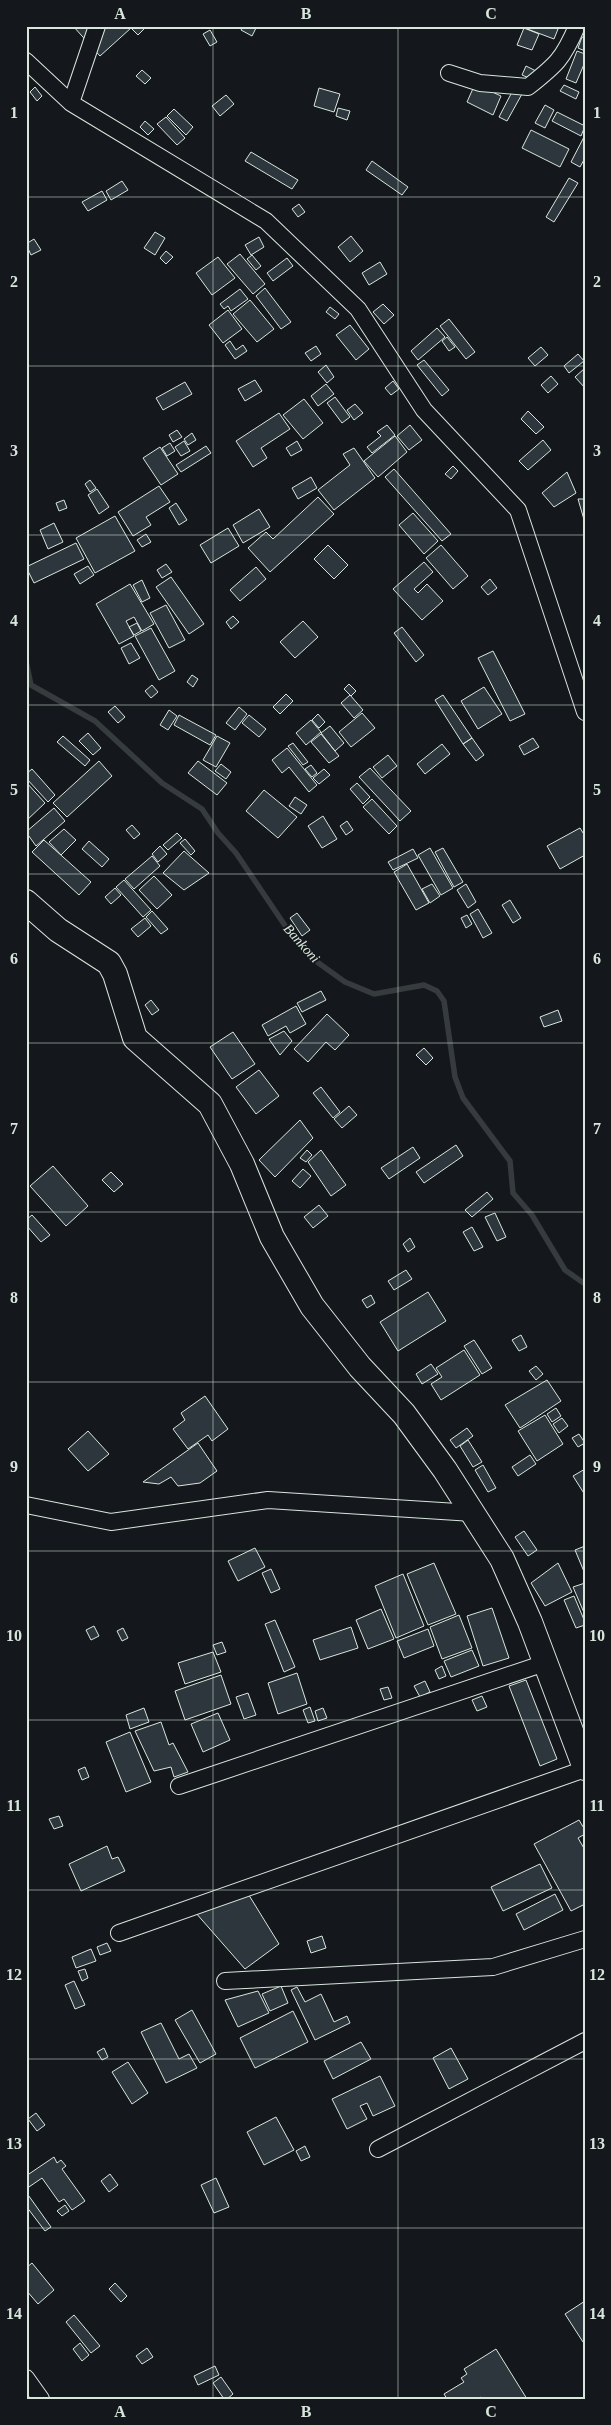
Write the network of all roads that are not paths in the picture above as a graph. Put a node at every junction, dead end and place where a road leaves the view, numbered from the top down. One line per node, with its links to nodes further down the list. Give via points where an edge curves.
1 (97, 26): 5 (street)
2 (577, 26): 4 (street, via 566,53 528,87 480,83)
3 (26, 61): 5 (street)
4 (449, 73)
5 (71, 103): 6 (street, via 266,220 358,309 424,410 518,510)
6 (585, 712)
7 (26, 902): 9 (street, via 58,930 109,963 135,1038 210,1104 242,1164 272,1237 312,1306 360,1367 404,1414)
8 (26, 1505): 9 (street, via 111,1522 268,1500)
9 (473, 1513): 10 (street, via 502,1558)
10 (546, 1663): 11 (street); 12 (street)
11 (585, 1769): 13 (street)
12 (179, 1786)
13 (119, 1932)
14 (585, 1939): 15 (street, via 493,1967)
15 (225, 1981)
16 (585, 2041): 17 (street)
17 (378, 2149)
18 (26, 2378): 19 (street)
19 (41, 2399)

